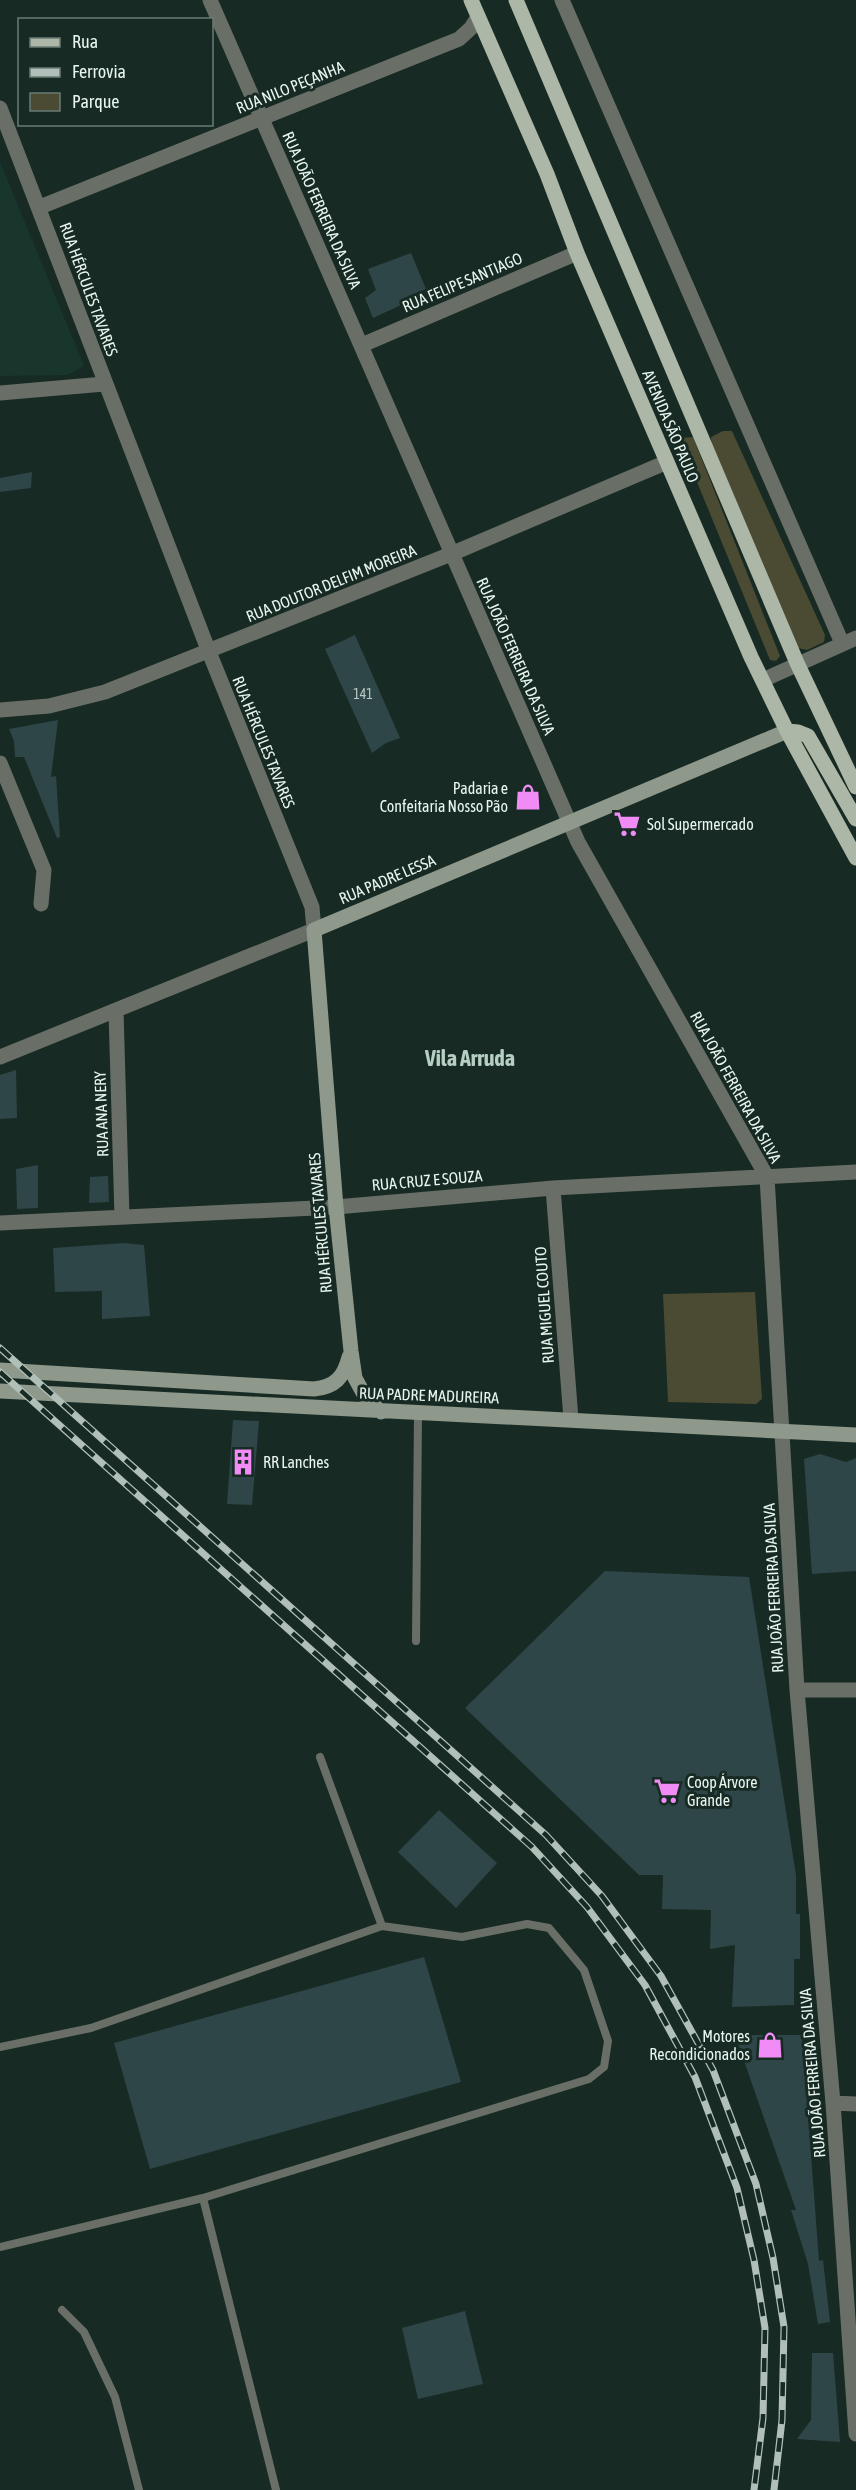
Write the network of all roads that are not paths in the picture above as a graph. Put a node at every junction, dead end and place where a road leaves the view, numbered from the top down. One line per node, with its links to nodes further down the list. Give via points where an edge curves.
1 (210, 0): 7 (street, RUA JOÃO FERREIRA DA SILVA)
2 (471, 0): 5 (main road, AVENIDA SÃO PAULO)
3 (516, 0): 17 (main road, AVENIDA SÃO PAULO)
4 (562, 0): 15 (street)
5 (478, 17): 7 (street, RUA NILO PEÇANHA, via 459,39); 9 (main road, AVENIDA SÃO PAULO)
6 (0, 108): 8 (street, RUA HÉRCULES TAVARES)
7 (261, 118): 8 (street, RUA NILO PEÇANHA); 10 (street, RUA JOÃO FERREIRA DA SILVA)
8 (40, 207): 11 (street, RUA HÉRCULES TAVARES)
9 (577, 253): 10 (street, RUA FELIPE SANTIAGO); 13 (main road, AVENIDA SÃO PAULO)
10 (362, 345): 14 (street, RUA JOÃO FERREIRA DA SILVA)
11 (104, 384): 12 (street); 16 (street, RUA HÉRCULES TAVARES)
12 (0, 393)
13 (667, 462): 14 (street, RUA DOUTOR DELFIM MOREIRA); 18 (main road, AVENIDA SÃO PAULO)
14 (451, 554): 16 (street, RUA DOUTOR DELFIM MOREIRA); 24 (street, RUA JOÃO FERREIRA DA SILVA)
15 (849, 640): 17 (street)
16 (209, 652): 19 (street, RUA DOUTOR DELFIM MOREIRA, via 105,692 49,706); 27 (street, RUA HÉRCULES TAVARES, via 312,907)
17 (797, 663): 18 (street); 22 (main road, AVENIDA SÃO PAULO)
18 (763, 680): 20 (main road, AVENIDA SÃO PAULO)
19 (0, 710)
20 (787, 731): 23 (main road, via 808,736); 24 (main road, RUA PADRE LESSA); 25 (main road, AVENIDA SÃO PAULO)
21 (0, 763): 26 (street, via 44,870)
22 (856, 787)
23 (856, 819)
24 (568, 821): 27 (main road, RUA PADRE LESSA); 31 (street, RUA JOÃO FERREIRA DA SILVA)
25 (856, 858)
26 (41, 904)
27 (314, 930): 28 (street, RUA PADRE LESSA); 33 (main road, RUA HÉRCULES TAVARES)
28 (116, 1011): 29 (street, RUA PADRE LESSA); 34 (street, RUA ANA NERY)
29 (0, 1057)
30 (856, 1172): 31 (street, RUA CRUZ E SOUZA)
31 (767, 1177): 32 (street, RUA CRUZ E SOUZA); 42 (street, RUA JOÃO FERREIRA DA SILVA)
32 (554, 1188): 33 (street, RUA CRUZ E SOUZA); 41 (street, RUA MIGUEL COUTO)
33 (336, 1207): 34 (street, RUA CRUZ E SOUZA); 36 (main road, RUA HÉRCULES TAVARES)
34 (122, 1217): 35 (street, RUA CRUZ E SOUZA)
35 (0, 1222)
36 (351, 1351): 37 (main road, RUA PADRE MADUREIRA, via 345,1372 327,1388 314,1389); 39 (main road, RUA HÉRCULES TAVARES, via 354,1378 366,1398)
37 (0, 1370)
38 (0, 1390): 39 (main road, RUA PADRE MADUREIRA)
39 (381, 1412): 40 (main road, RUA PADRE MADUREIRA)
40 (418, 1413): 41 (main road, RUA PADRE MADUREIRA); 44 (lane)
41 (571, 1419): 42 (main road, RUA PADRE MADUREIRA)
42 (783, 1430): 43 (main road, RUA PADRE MADUREIRA); 45 (street, RUA JOÃO FERREIRA DA SILVA)
43 (856, 1435)
44 (416, 1641)
45 (797, 1690): 46 (street); 50 (street, RUA JOÃO FERREIRA DA SILVA)
46 (856, 1690)
47 (321, 1757): 48 (lane)
48 (382, 1926): 49 (lane, via 92,2028); 52 (lane, via 462,1937 527,1924 549,1928 584,1970 608,2041 604,2067 589,2079)
49 (0, 2047)
50 (833, 2103): 51 (street); 55 (street, RUA JOÃO FERREIRA DA SILVA)
51 (856, 2104)
52 (203, 2198): 53 (lane); 57 (lane)
53 (0, 2247)
54 (62, 2310): 56 (lane, via 84,2332 115,2397)
55 (856, 2434)
56 (139, 2490)
57 (276, 2490)

